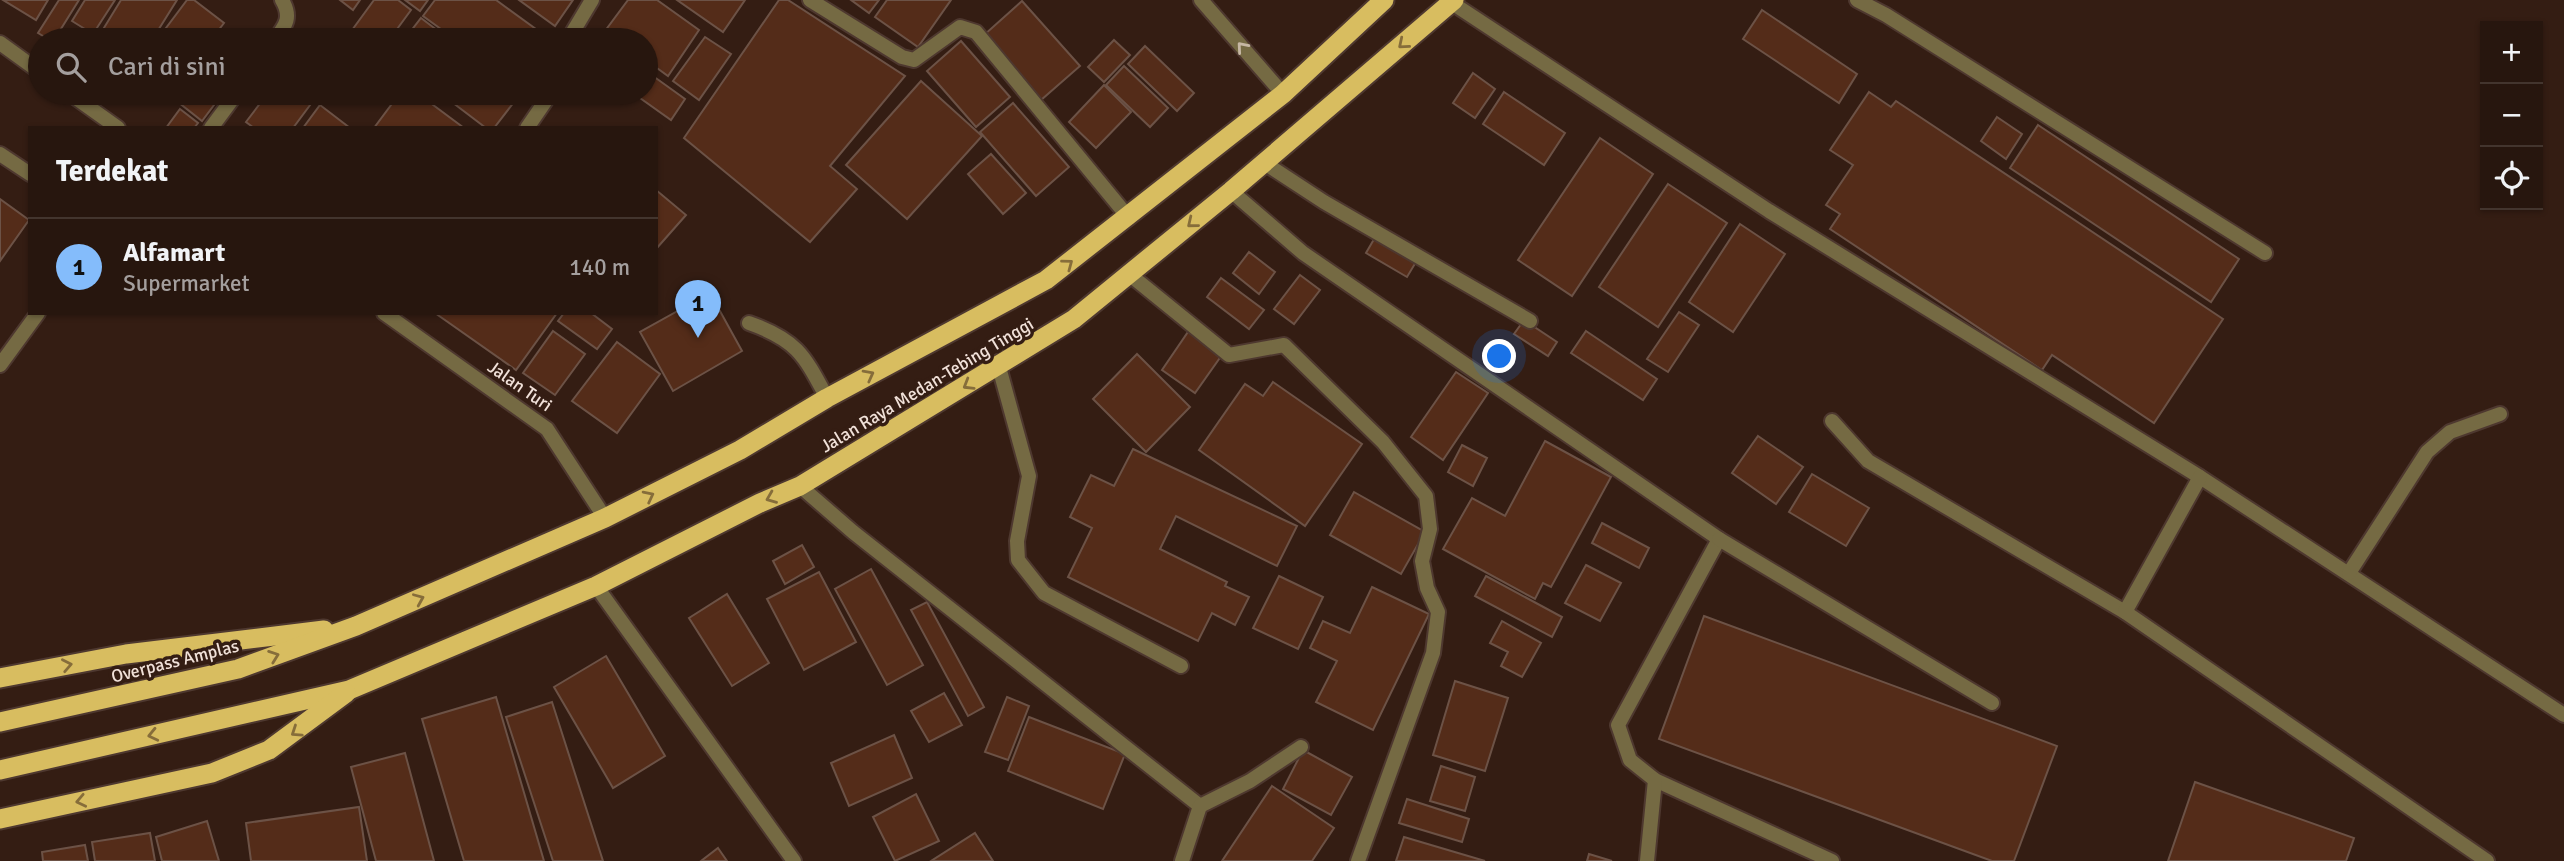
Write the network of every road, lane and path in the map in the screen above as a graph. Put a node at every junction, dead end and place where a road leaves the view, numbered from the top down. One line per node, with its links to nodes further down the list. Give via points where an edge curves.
1 (282, 0): 8 (street, via 288,13)
2 (592, 0): 9 (street)
3 (810, 0): 23 (street, via 914,61 960,27 976,32)
4 (1200, 0): 12 (street, one-way to 4)
5 (1384, 0): 12 (highway, Jalan Raya Medan-Tebing Tinggi)
6 (1857, 0): 24 (street)
7 (1453, 1): 20 (highway, Jalan Raya Medan-Tebing Tinggi, one-way to 20); 35 (street, via 1769,211)
8 (284, 28)
9 (575, 28)
10 (0, 43): 11 (street)
11 (28, 63)
12 (1283, 94): 23 (highway, Jalan Raya Medan-Tebing Tinggi)
13 (86, 105): 16 (street)
14 (228, 105): 17 (street)
15 (543, 105): 18 (street)
16 (115, 126)
17 (212, 126)
18 (528, 126)
19 (0, 153): 21 (street)
20 (1263, 162): 22 (highway, Jalan Raya Medan-Tebing Tinggi); 28 (street)
21 (28, 173)
22 (1231, 191): 25 (highway, Jalan Raya Medan-Tebing Tinggi, one-way to 25); 38 (street, via 1303,253)
23 (1129, 218): 32 (highway, Jalan Raya Medan-Tebing Tinggi, one-way to 23, via 1046,280)
24 (2265, 253)
25 (1129, 274): 31 (highway, Jalan Raya Medan-Tebing Tinggi, via 1074,319); 57 (street, via 1229,355 1284,345 1383,442 1426,496 1430,529 1422,561 1438,612 1433,653)
26 (37, 315): 30 (street)
27 (394, 316): 37 (street, Jalan Turi, via 547,429)
28 (1530, 321)
29 (748, 323): 32 (street, via 801,351)
30 (0, 365)
31 (999, 367): 36 (highway, Jalan Raya Medan-Tebing Tinggi, one-way to 36); 43 (street, via 1029,476 1018,560 1044,593)
32 (827, 398): 37 (highway, Jalan Raya Medan-Tebing Tinggi, one-way to 32, via 740,450)
33 (2500, 414): 39 (street, via 2450,432 2427,452)
34 (1832, 421): 41 (street, via 1868,461)
35 (2200, 478): 39 (street); 41 (street)
36 (800, 486): 40 (highway, Jalan Raya Medan-Tebing Tinggi, one-way to 40); 52 (street)
37 (606, 518): 42 (highway, Jalan Raya Medan-Tebing Tinggi, one-way to 37)
38 (1719, 539): 46 (street); 51 (street, via 1618,725 1630,760)
39 (2349, 573): 47 (street)
40 (596, 586): 45 (highway, Jalan Raya Medan-Tebing Tinggi); 55 (street)
41 (2125, 612): 54 (street)
42 (356, 626): 44 (highway, one-way to 42, via 126,654); 48 (highway, Overpass Amplas, one-way to 42, via 209,677)
43 (1181, 666)
44 (0, 678)
45 (349, 690): 50 (highway, one-way to 50); 53 (highway, one-way to 53, via 270,750 212,773)
46 (1992, 703)
47 (2564, 715)
48 (0, 722)
49 (1301, 747): 52 (street, via 1250,781)
50 (0, 770)
51 (1655, 780): 58 (street); 59 (street)
52 (1200, 806): 56 (street)
53 (0, 819)
54 (2478, 859)
55 (794, 861)
56 (1182, 861)
57 (1358, 861)
58 (1647, 861)
59 (1832, 861)

